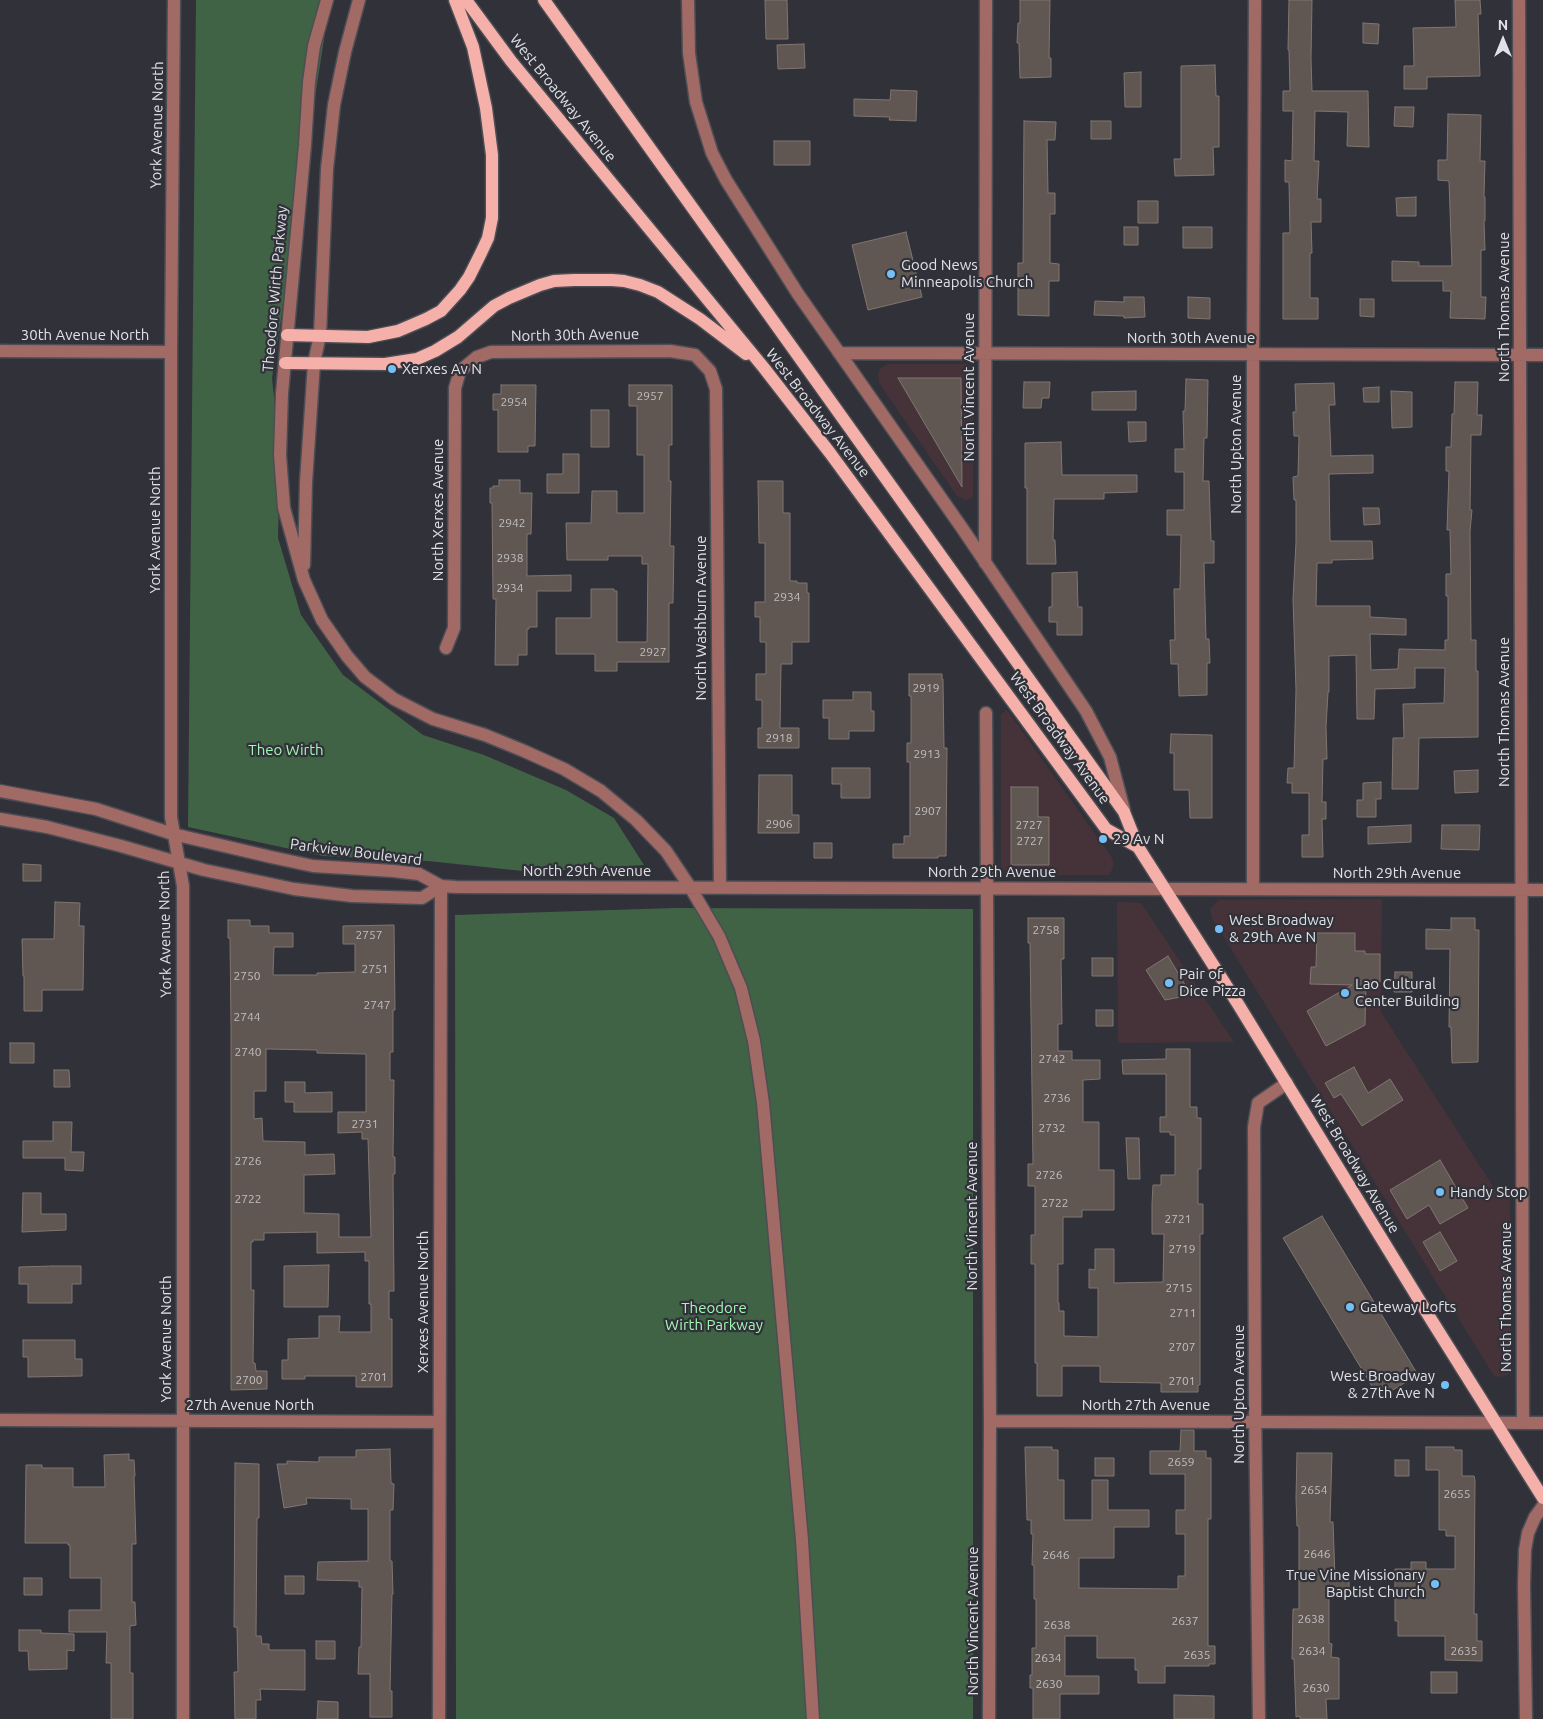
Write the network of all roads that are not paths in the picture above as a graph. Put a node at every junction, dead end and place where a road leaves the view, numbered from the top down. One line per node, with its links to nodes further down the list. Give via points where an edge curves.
1 (174, 0): 14 (street, York Avenue North)
2 (327, 0): 11 (street, Theodore Wirth Parkway, via 314,46 309,82)
3 (359, 0): 12 (street, Theodore Wirth Parkway, via 334,105 327,169)
4 (455, 0): 12 (main road, via 474,47 489,126 493,178 488,238 469,277 440,311 398,331 368,337)
5 (466, 0): 23 (main road, West Broadway Avenue, via 511,61)
6 (544, 0): 30 (main road, West Broadway Avenue)
7 (688, 0): 15 (street, West Broadway Avenue, via 692,82 712,153 798,294)
8 (986, 0): 16 (street, North Vincent Avenue)
9 (1255, 0): 18 (street, North Upton Avenue)
10 (1519, 0): 19 (street, North Thomas Avenue)
11 (287, 335): 12 (main road); 21 (street, Theodore Wirth Parkway)
12 (320, 335): 22 (street, Theodore Wirth Parkway)
13 (0, 351): 14 (street, 30th Avenue North)
14 (170, 352): 32 (street, York Avenue North)
15 (839, 353): 16 (street, North 30th Avenue); 25 (street, West Broadway Avenue)
16 (985, 353): 18 (street, North 30th Avenue); 25 (street, North Vincent Avenue)
17 (695, 355): 24 (street, North 30th Avenue, via 670,350 491,352 477,357); 37 (street, North Washburn Avenue, via 710,371 716,389)
18 (1253, 355): 19 (street, North 30th Avenue); 40 (street, North Upton Avenue)
19 (1520, 355): 20 (street, North 30th Avenue); 41 (street, North Thomas Avenue)
20 (1543, 355)
21 (285, 363): 22 (main road); 26 (street, Theodore Wirth Parkway, via 281,402 281,480 284,508)
22 (314, 363): 23 (main road, via 385,364 417,358 435,352 494,306 523,290 554,281 612,280 658,292 700,319); 26 (street, Theodore Wirth Parkway, via 306,482)
23 (764, 368): 33 (main road, West Broadway Avenue, via 1106,829)
24 (460, 371): 27 (street, North Xerxes Avenue, via 455,388 454,628)
25 (985, 563): 30 (street, West Broadway Avenue, via 1086,711 1110,757)
26 (304, 580): 36 (street, Theodore Wirth Parkway, via 322,620 365,677 394,699 433,719 524,751 601,791 666,851)
27 (446, 648)
28 (986, 713): 38 (street, North Vincent Avenue)
29 (0, 791): 32 (street, Parkview Boulevard, via 96,809)
30 (1124, 812): 33 (main road, West Broadway Avenue)
31 (0, 819): 34 (street, via 47,827)
32 (173, 834): 34 (street, York Avenue North); 35 (street, Parkview Boulevard, via 313,866 418,874)
33 (1138, 847): 39 (main road, West Broadway Avenue)
34 (179, 862): 35 (street, via 265,884 352,896 422,898); 45 (street, York Avenue North, via 182,886)
35 (440, 886): 36 (street, North 29th Avenue); 47 (street, Xerxes Avenue North)
36 (690, 887): 37 (street, North 29th Avenue); 56 (street, Theodore Wirth Parkway, via 719,936 741,988 754,1041 802,1540)
37 (720, 887): 38 (street, North 29th Avenue)
38 (986, 888): 39 (street, North 29th Avenue); 46 (street, North Vincent Avenue)
39 (1165, 888): 40 (street, North 29th Avenue); 43 (main road, West Broadway Avenue)
40 (1254, 888): 41 (street, North 29th Avenue)
41 (1521, 890): 42 (street, North 29th Avenue); 50 (street, North Thomas Avenue)
42 (1543, 890)
43 (1287, 1083): 48 (street, North Upton Avenue, via 1258,1103 1254,1127); 49 (main road, West Broadway Avenue)
44 (0, 1420): 45 (street, 27th Avenue North)
45 (182, 1421): 47 (street, 27th Avenue North); 54 (street, York Avenue North)
46 (990, 1421): 48 (street, North 27th Avenue); 57 (street, North Vincent Avenue)
47 (439, 1422): 55 (street, Xerxes Avenue North)
48 (1255, 1422): 49 (street, North 27th Avenue); 58 (street, North Upton Avenue)
49 (1497, 1423): 50 (street, North 27th Avenue); 52 (main road, West Broadway Avenue)
50 (1523, 1424): 51 (street, North 27th Avenue)
51 (1543, 1424)
52 (1543, 1498)
53 (1543, 1506): 59 (street, via 1528,1533 1525,1550)
54 (183, 1719)
55 (439, 1719)
56 (813, 1719)
57 (989, 1719)
58 (1259, 1719)
59 (1526, 1719)

